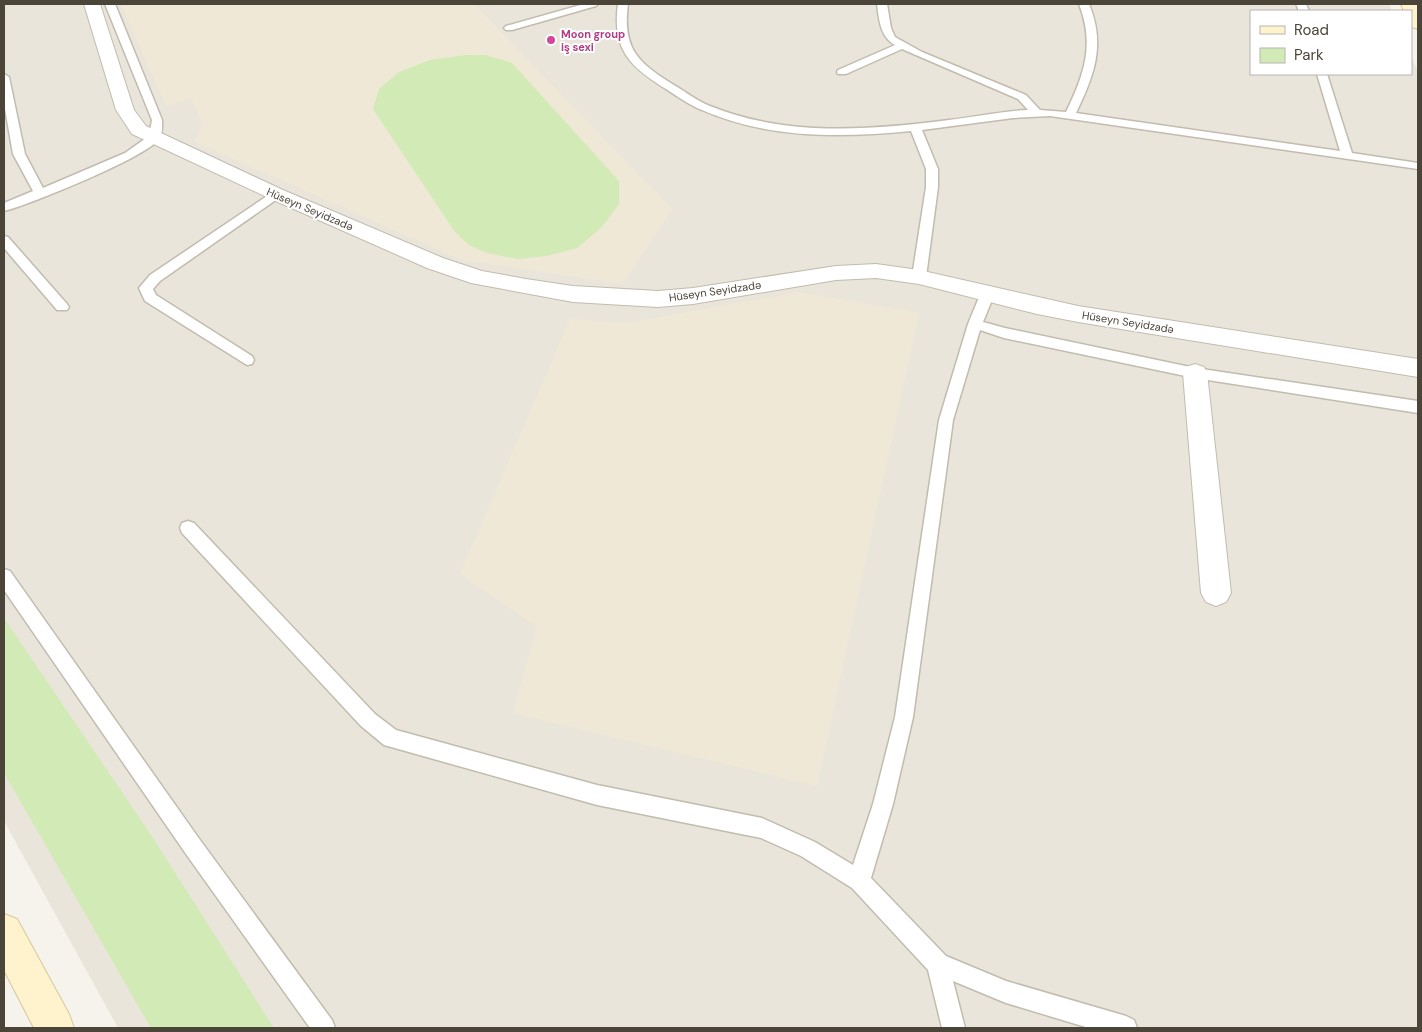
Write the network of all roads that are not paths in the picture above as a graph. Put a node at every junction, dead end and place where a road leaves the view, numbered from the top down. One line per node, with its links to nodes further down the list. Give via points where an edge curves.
1 (92, 4): 17 (street, Hüseyn Seyidzadə, via 125,110 139,130)
2 (110, 4): 17 (lane, via 157,120)
3 (593, 4): 9 (lane)
4 (623, 4): 16 (lane, via 621,29 630,57 640,69 706,108 769,127 797,131 855,133)
5 (882, 4): 10 (lane, via 886,28 891,39)
6 (1084, 4): 15 (lane, via 1090,16 1091,65)
7 (1412, 11): 8 (street)
8 (1418, 24)
9 (509, 28)
10 (901, 46): 11 (lane); 14 (lane, via 1022,96)
11 (842, 72)
12 (1322, 75): 18 (lane)
13 (4, 78): 20 (lane, via 19,154)
14 (1037, 112): 15 (lane); 16 (lane)
15 (1070, 115): 18 (lane)
16 (915, 127): 24 (lane, via 932,169)
17 (154, 138): 20 (lane, via 127,157); 21 (street, Hüseyn Seyidzadə)
18 (1347, 157): 19 (lane)
19 (1418, 166)
20 (39, 192): 22 (lane)
21 (276, 194): 24 (street, Hüseyn Seyidzadə, via 453,269 488,280 573,294 658,299 836,273 876,271); 28 (lane, via 155,278 146,288 150,298)
22 (4, 207)
23 (4, 240): 26 (lane)
24 (919, 277): 25 (street, Hüseyn Seyidzadə)
25 (987, 295): 27 (lane); 29 (street, Hüseyn Seyidzadə, via 1078,314)
26 (62, 307)
27 (975, 324): 30 (lane, via 1042,342); 35 (lane, via 946,420 904,717 883,804)
28 (247, 360)
29 (1418, 368)
30 (1196, 373): 31 (lane); 34 (street)
31 (1418, 409)
32 (188, 528): 35 (lane, via 368,720 391,738 597,795 762,828 808,849)
33 (4, 576): 39 (lane)
34 (1216, 593)
35 (859, 881): 37 (lane)
36 (4, 932): 38 (street)
37 (938, 964): 40 (lane); 41 (lane, via 1006,992)
38 (55, 1028)
39 (324, 1028)
40 (953, 1028)
41 (1126, 1028)

